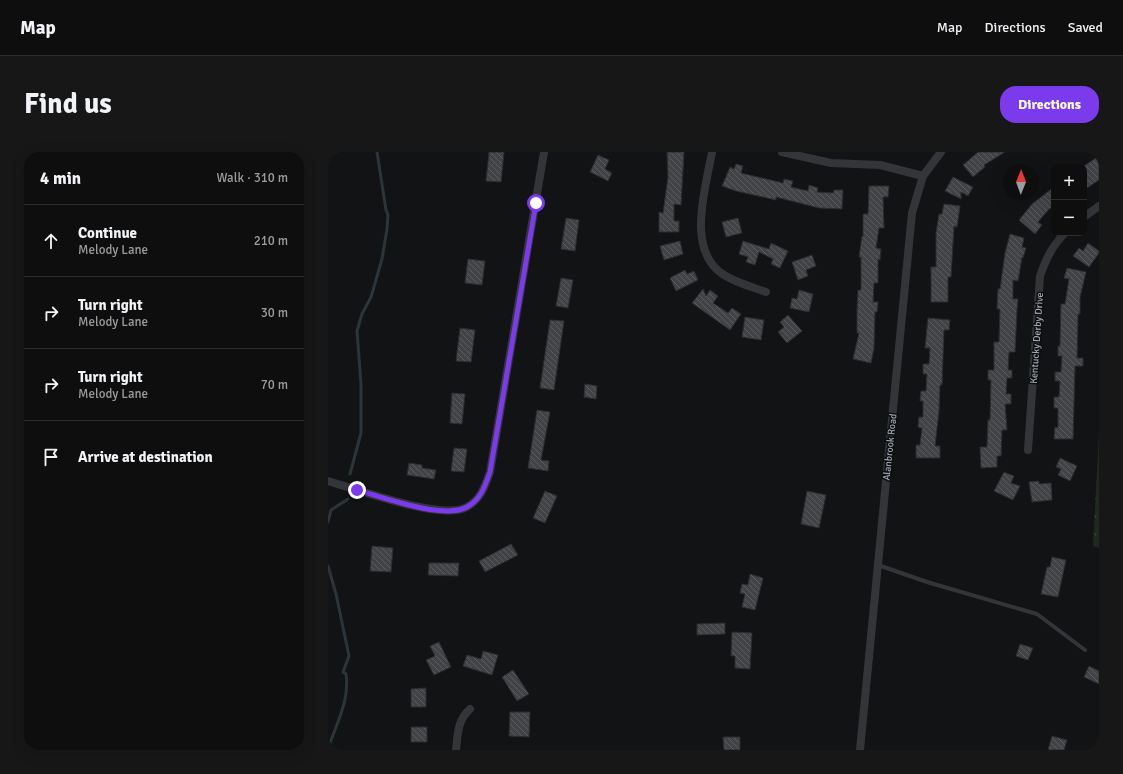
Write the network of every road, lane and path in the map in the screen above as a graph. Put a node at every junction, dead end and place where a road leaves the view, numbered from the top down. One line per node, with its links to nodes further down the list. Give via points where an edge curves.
1 (544, 152): 11 (street, via 493,457 483,491 466,507 452,511 432,510)
2 (712, 152): 9 (street, via 700,222 703,248 712,263 723,274)
3 (782, 152): 5 (street, via 830,163 880,165)
4 (941, 152): 5 (street, Alanbrook Road)
5 (923, 176): 12 (street, Alanbrook Road, via 912,213)
6 (1099, 206): 7 (street)
7 (1087, 215)
8 (1062, 236): 10 (street, Kentucky Derby Drive, via 1046,257 1040,276)
9 (766, 292)
10 (1028, 450)
11 (328, 481)
12 (878, 565): 13 (lane, via 1037,614); 16 (street, Alanbrook Road)
13 (1085, 650)
14 (470, 709): 15 (street, via 458,727)
15 (456, 750)
16 (860, 750)

